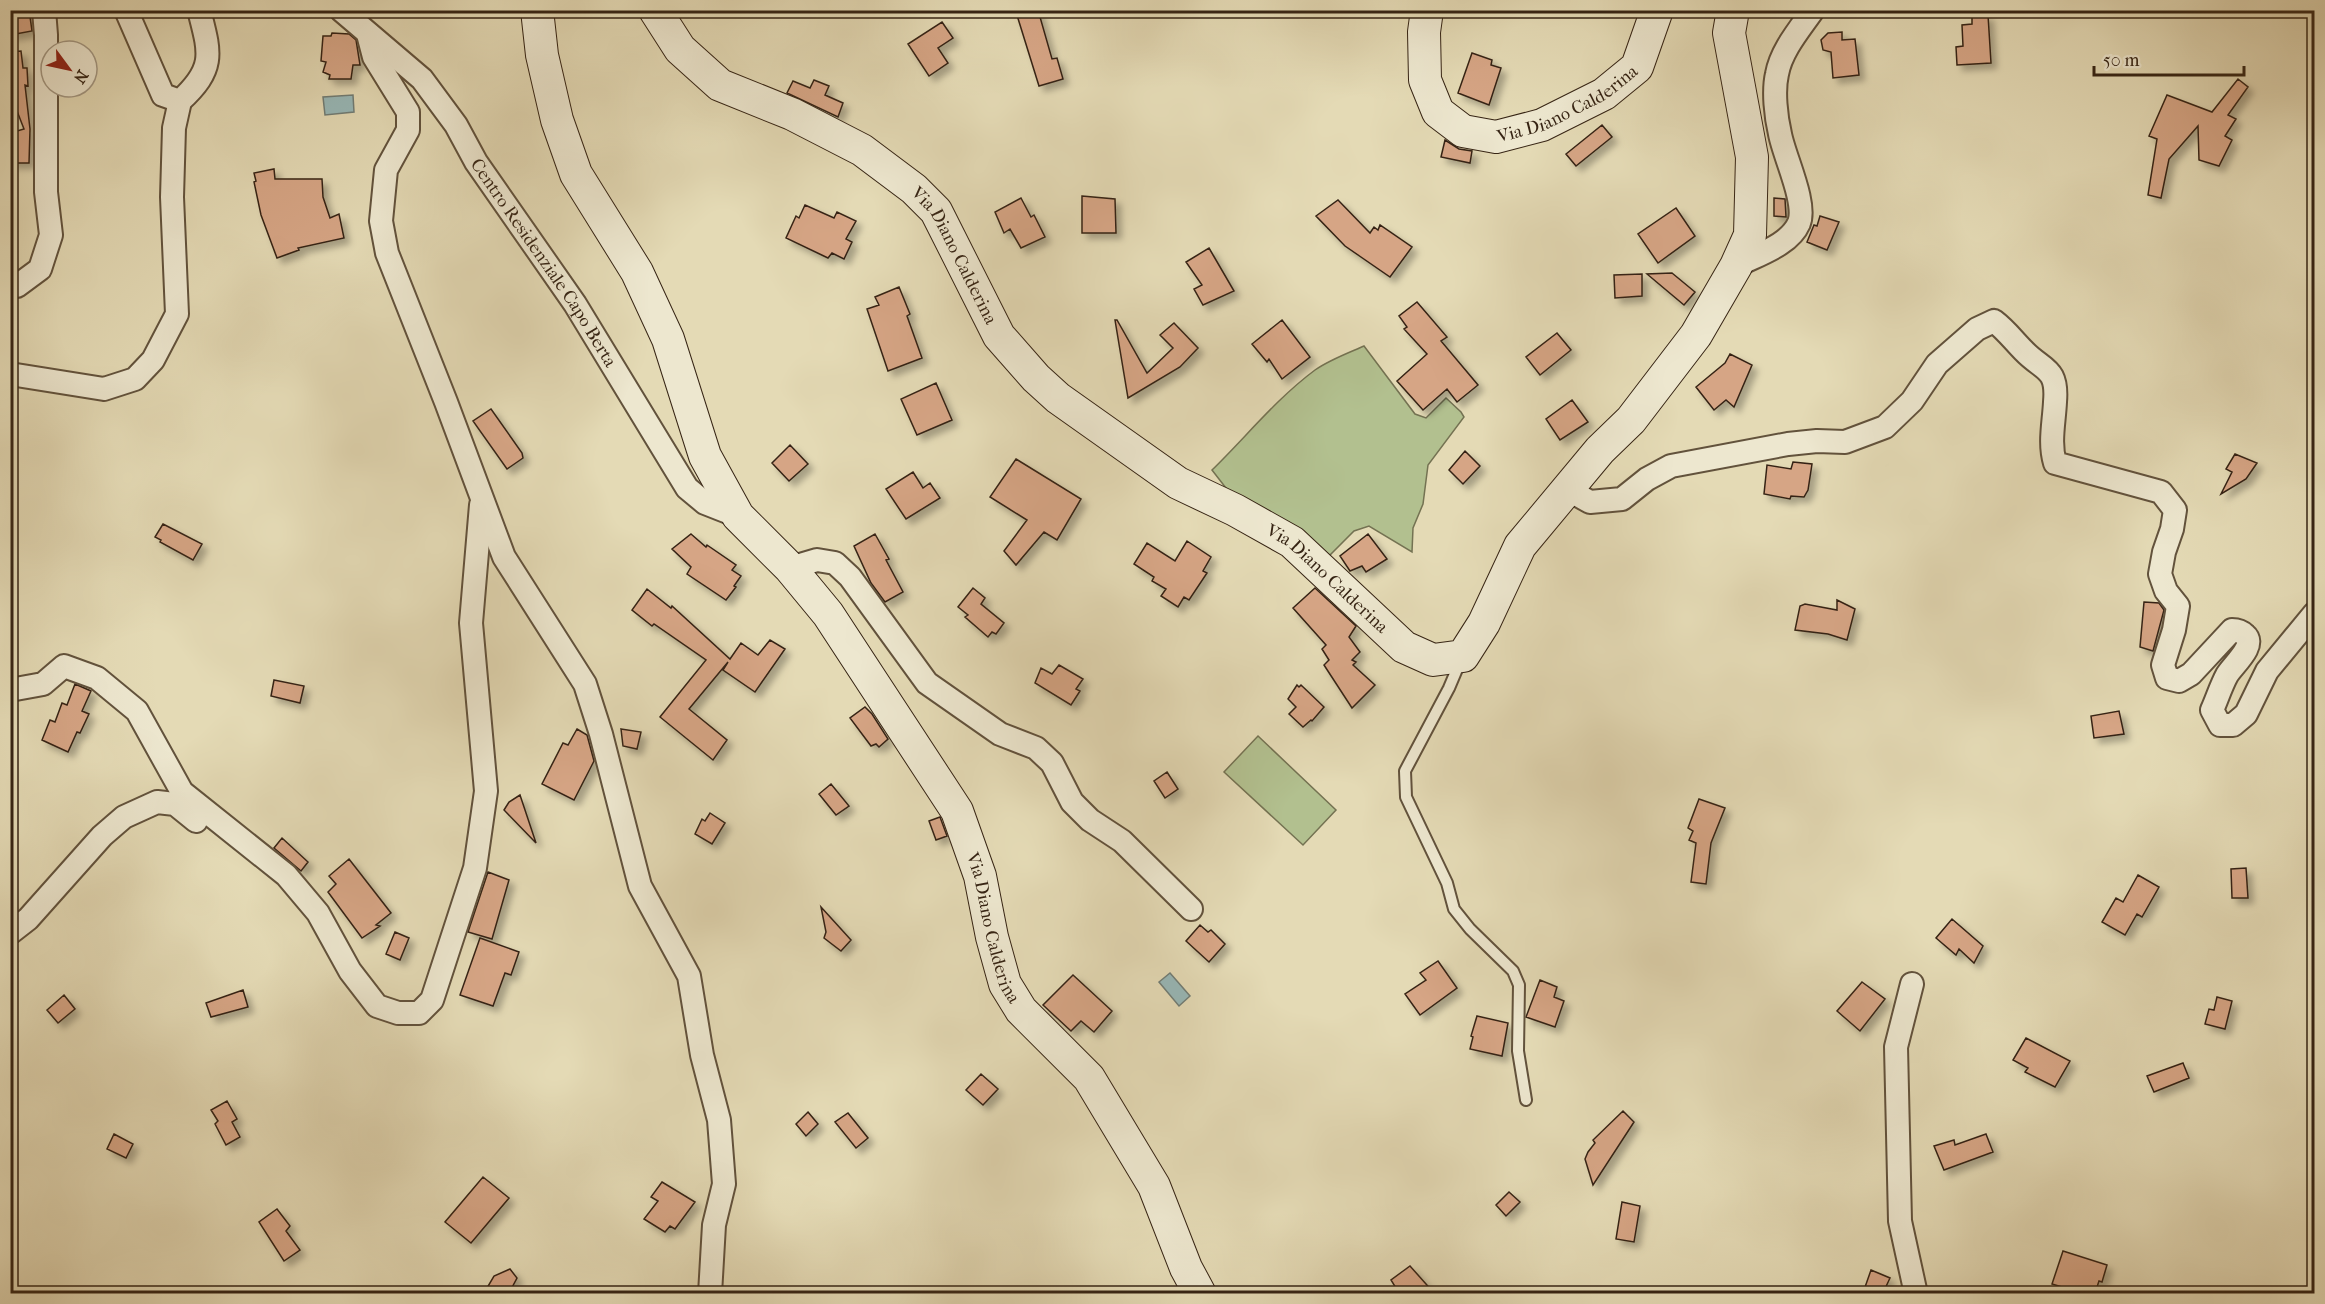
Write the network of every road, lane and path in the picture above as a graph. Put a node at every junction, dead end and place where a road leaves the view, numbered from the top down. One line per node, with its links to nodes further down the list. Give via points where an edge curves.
1 (44, 10): 14 (street, via 46,192 51,236 40,269 17,286)
2 (126, 10): 12 (street, via 163,95)
3 (199, 10): 12 (street, via 209,50 206,69)
4 (341, 10): 11 (street, Centro Residenziale Capo Berta)
5 (537, 10): 18 (main road, Via Diano Calderina, via 542,55 557,120 576,174 638,272 668,339 705,456)
6 (655, 10): 21 (main road, Via Diano Calderina, via 680,49 720,85 792,114 862,150 914,189 936,211 999,336 1058,398 1179,483 1292,542 1404,647 1433,660)
7 (1427, 10): 8 (main road, Via Diano Calderina, via 1425,80 1438,112 1463,131 1496,137 1542,125 1604,94 1637,67)
8 (1658, 10)
9 (1733, 10): 13 (main road, via 1729,33 1752,157 1750,235)
10 (1813, 10): 13 (street, via 1787,48 1777,74 1779,134 1797,191 1801,213 1798,223 1785,240)
11 (368, 34): 17 (street, via 374,57 408,112 408,130 386,170 381,221 387,253); 18 (street, Centro Residenziale Capo Berta, via 422,79 456,125 476,162 575,304 687,488 705,503)
12 (180, 101): 15 (street, via 174,128 172,198 177,314 153,360 135,379 104,389)
13 (1736, 266): 16 (main road, via 1696,335 1631,420)
14 (10, 286)
15 (10, 374)
16 (1567, 489): 20 (street, via 1590,502 1622,499 1671,466 1788,444 1845,442 1885,427 1912,401 1937,364 1977,328 1994,321 2045,366 2054,380 2051,449 2055,463 2161,492 2175,510 2160,574 2166,591 2178,606 2163,665 2167,678 2179,681 2191,674 2232,630 2247,636 2248,648 2228,675 2212,710 2220,725 2233,726 2246,714 2267,671); 21 (main road, via 1520,546 1484,623)
17 (482, 501): 23 (street, via 471,623 486,791 475,868 432,1000 419,1013 398,1013 377,1005 350,971 318,913 286,875); 28 (street, via 504,557 585,684 602,734 640,886 689,976 718,1120 724,1184 714,1225)
18 (738, 516): 19 (main road, Via Diano Calderina)
19 (790, 568): 24 (street, via 817,560 835,563 850,577 927,683 1000,734 1036,748 1052,763 1072,802 1089,820 1122,841); 29 (main road, Via Diano Calderina, via 828,614 957,811 980,876 1005,984 1021,1010 1089,1078 1154,1186 1186,1269)
20 (2314, 614)
21 (1463, 656): 27 (lane, via 1405,771 1406,797 1447,883 1454,909 1513,971 1519,985 1518,1051)
22 (10, 690): 23 (street, via 43,684 64,666 97,678 137,711 182,792)
23 (229, 831): 25 (street, via 193,820 175,804 157,802 124,817 28,919)
24 (1191, 909)
25 (10, 933)
26 (1912, 984): 30 (street, via 1896,1047 1900,1221)
27 (1526, 1100)
28 (710, 1293)
29 (1200, 1293)
30 (1916, 1293)

